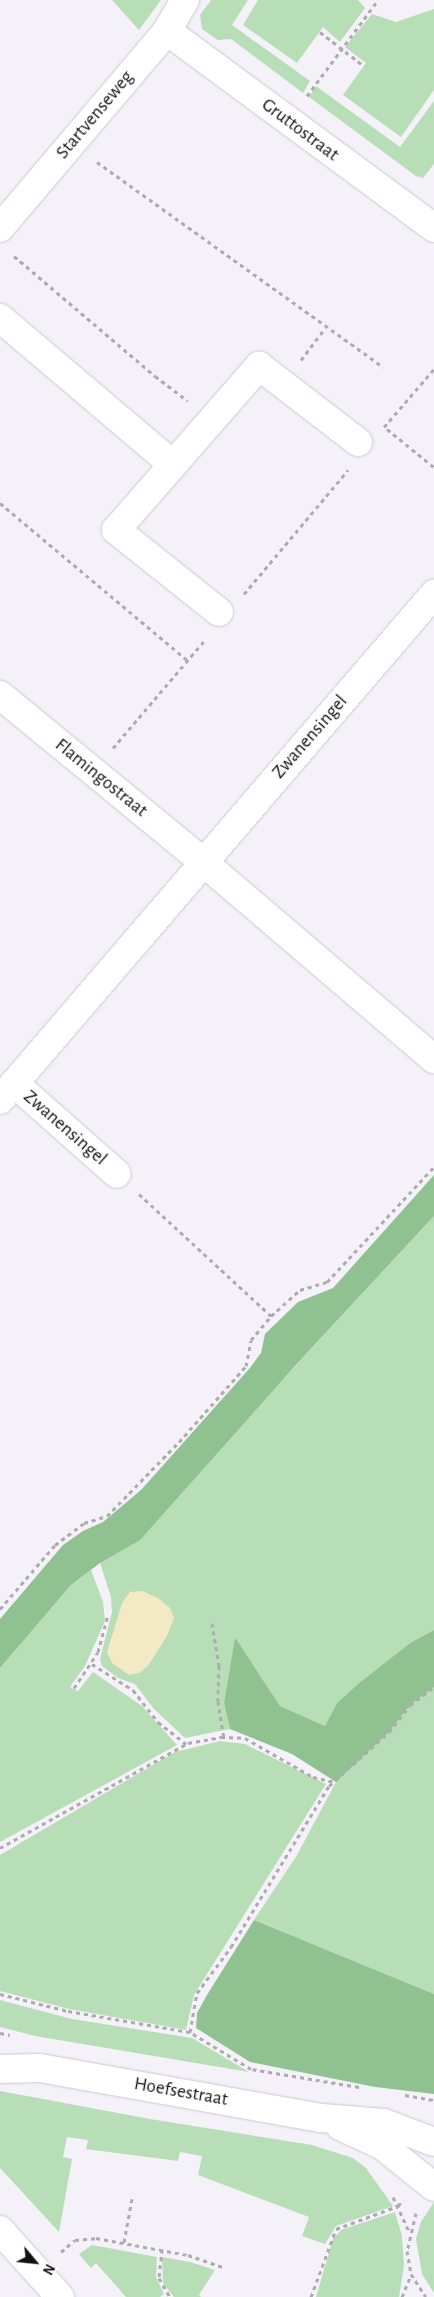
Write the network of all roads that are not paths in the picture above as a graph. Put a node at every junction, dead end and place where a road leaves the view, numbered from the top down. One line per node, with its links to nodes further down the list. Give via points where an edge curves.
1 (186, 0): 2 (street, Startvenseweg)
2 (167, 31): 3 (street, Gruttostraat, via 288,120); 4 (street, Startvenseweg)
3 (430, 216)
4 (0, 228)
5 (0, 318): 7 (street)
6 (363, 447): 7 (street, via 259,366)
7 (172, 464): 8 (street, via 116,530)
8 (228, 607)
9 (429, 611): 11 (street, Zwanensingel)
10 (0, 695): 11 (street, Flamingostraat)
11 (202, 861): 12 (street); 13 (street, Zwanensingel)
12 (434, 1059)
13 (7, 1091): 14 (street, Zwanensingel)
14 (117, 1174)
15 (0, 2050): 16 (street, Hoefsestraat)
16 (40, 2068): 17 (street, Hoefsestraat); 18 (street, Hoefsestraat)
17 (0, 2069)
18 (322, 2118): 19 (street, Hoefsestraat, via 384,2123); 20 (street, Hoefsestraat, via 383,2146)
19 (434, 2142)
20 (434, 2187)
21 (0, 2230): 22 (street)
22 (60, 2297)

